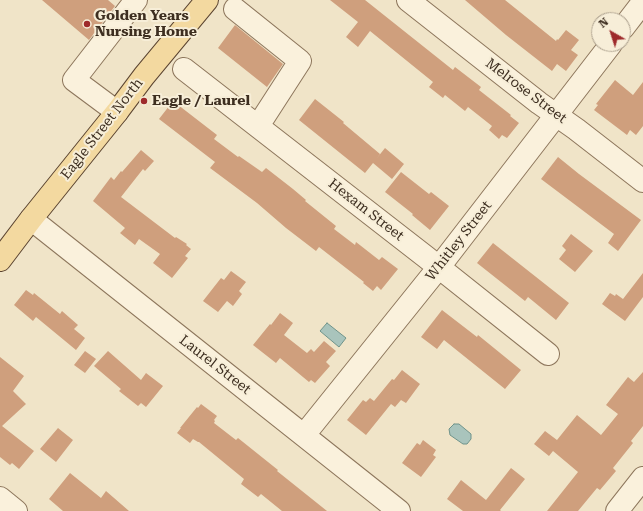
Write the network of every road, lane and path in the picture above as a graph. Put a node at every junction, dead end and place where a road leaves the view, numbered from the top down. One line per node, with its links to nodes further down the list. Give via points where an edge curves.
1 (136, 0): 9 (street, via 74,80)
2 (207, 0): 9 (main road, Eagle Street North)
3 (408, 0): 10 (street, Melrose Street)
4 (643, 2): 6 (street)
5 (236, 9): 11 (street, via 300,61)
6 (631, 18)
7 (605, 52): 10 (street, Whitley Street)
8 (184, 68): 11 (street, Hexam Street)
9 (117, 112): 13 (main road, Eagle Street North)
10 (557, 115): 12 (street, Melrose Street); 15 (street, Whitley Street)
11 (258, 126): 15 (street, Hexam Street)
12 (643, 182)
13 (31, 219): 14 (main road, Eagle Street North); 17 (street, Laurel Street)
14 (0, 260)
15 (439, 267): 16 (street, Hexam Street); 17 (street, Whitley Street)
16 (548, 354)
17 (304, 435): 21 (street, Laurel Street)
18 (643, 478): 22 (street)
19 (0, 498): 20 (street)
20 (16, 511)
21 (398, 511)
22 (617, 511)

